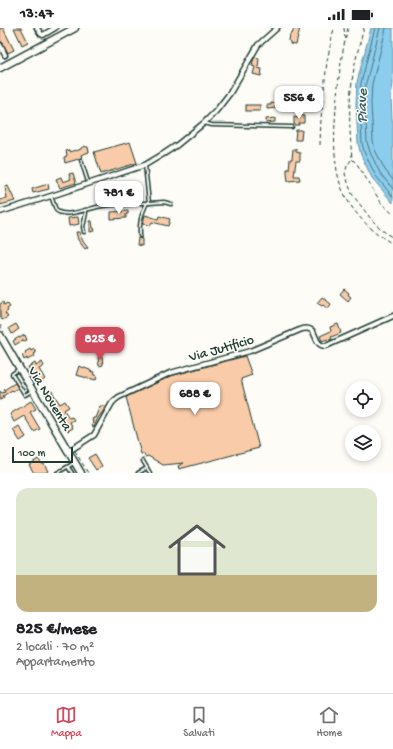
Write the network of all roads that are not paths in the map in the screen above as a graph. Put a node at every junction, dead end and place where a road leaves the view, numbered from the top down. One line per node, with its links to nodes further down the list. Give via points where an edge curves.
1 (37, 28): 2 (street, via 43,35)
2 (55, 28)
3 (75, 28): 7 (main road)
4 (277, 28): 8 (street, via 258,45 230,93)
5 (0, 45): 6 (street)
6 (5, 55)
7 (0, 68)
8 (204, 123): 9 (lane, via 212,126); 11 (street, via 177,145)
9 (292, 127)
10 (81, 160): 12 (lane)
11 (145, 165): 12 (street); 15 (lane)
12 (89, 184): 13 (street)
13 (52, 196): 18 (lane, via 56,210 60,214); 19 (street)
14 (141, 203): 15 (lane)
15 (148, 203): 17 (lane); 21 (lane, via 139,224)
16 (130, 204): 18 (lane)
17 (171, 204)
18 (85, 210): 20 (lane)
19 (0, 212)
20 (84, 232)
21 (140, 236)
22 (393, 316): 26 (street, Via Jutificio, via 326,346 319,344 314,332 306,328 250,351 170,373 114,400 94,435)
23 (0, 335): 24 (main road, Via Noventa)
24 (20, 369): 25 (main road, Via Noventa); 25 (lane, via 12,374 25,395)
25 (33, 390): 26 (main road, Via Noventa)
26 (71, 450): 28 (main road, Via Noventa)
27 (143, 460): 30 (lane)
28 (75, 463): 29 (lane); 33 (main road, Via Noventa)
29 (68, 467): 31 (lane); 32 (lane)
30 (147, 468): 34 (lane); 35 (lane)
31 (57, 473)
32 (72, 473)
33 (81, 473)
34 (138, 473)
35 (150, 473)

